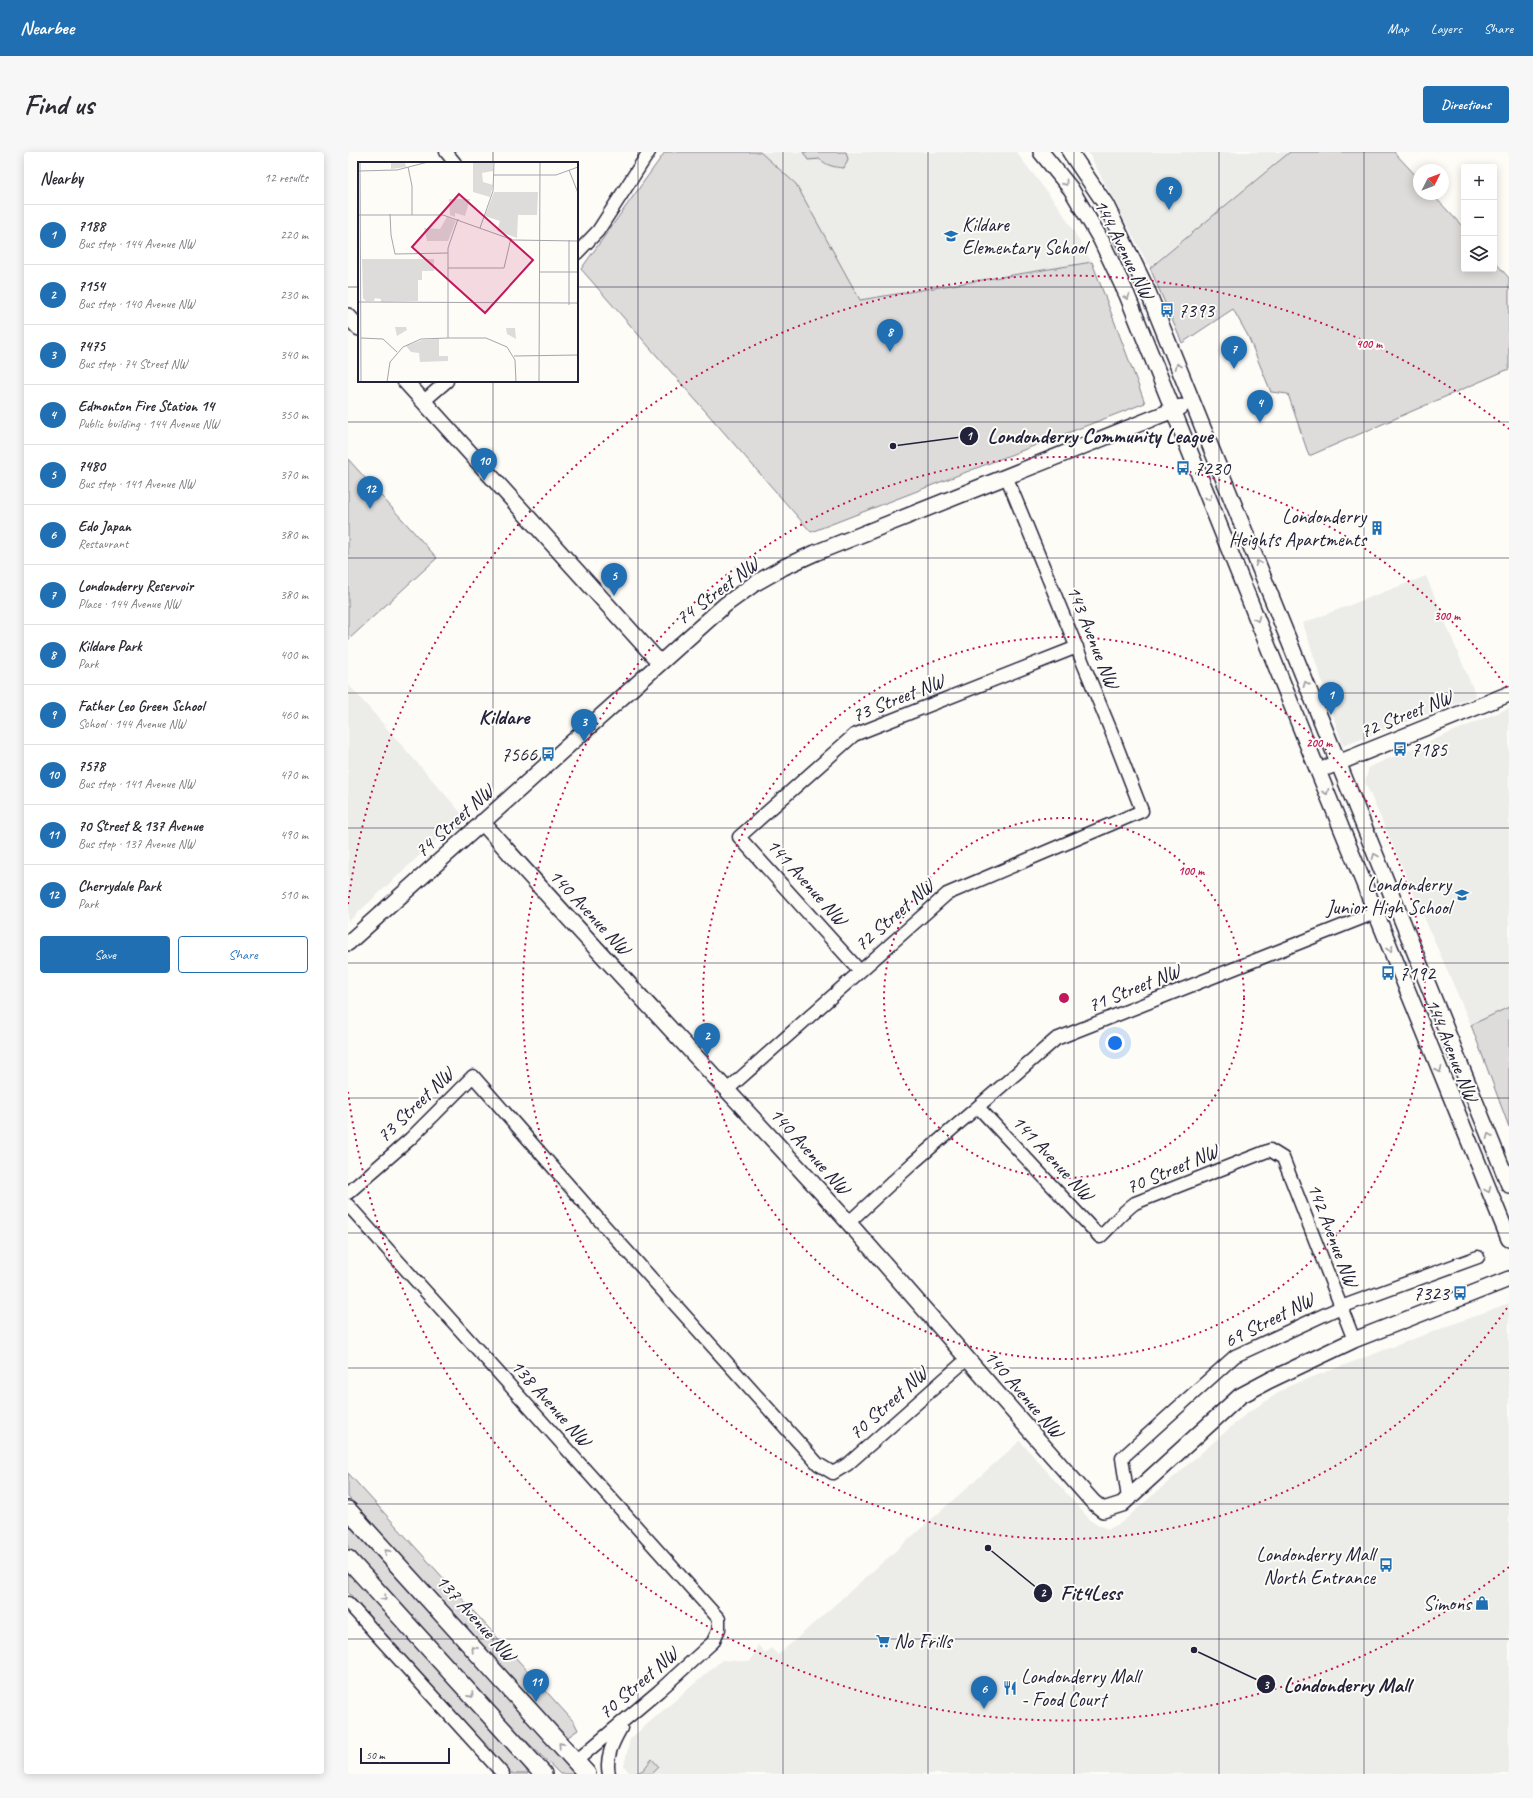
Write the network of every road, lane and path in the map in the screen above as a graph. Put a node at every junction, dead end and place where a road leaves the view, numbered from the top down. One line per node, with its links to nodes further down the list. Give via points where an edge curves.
1 (446, 152): 5 (street)
2 (649, 152): 6 (street, via 598,231)
3 (1042, 152): 13 (street, 144 Avenue NW, one-way to 13, via 1071,190 1100,240 1126,295)
4 (1070, 152): 12 (street, 144 Avenue NW, one-way to 4, via 1129,250 1106,205)
5 (453, 162)
6 (578, 253)
7 (348, 316): 8 (street)
8 (358, 327)
9 (407, 382): 11 (street)
10 (446, 382): 11 (street)
11 (424, 402): 16 (street)
12 (1192, 402): 13 (street, 74 Street NW); 18 (street, 144 Avenue NW, one-way to 12)
13 (1173, 410): 14 (street, 74 Street NW); 19 (street, 144 Avenue NW, one-way to 19)
14 (1007, 478): 15 (street, 143 Avenue NW); 16 (street, 74 Street NW, via 851,538 784,567 754,584 725,606)
15 (1077, 647): 20 (street, 143 Avenue NW); 22 (street, 73 Street NW, via 854,735)
16 (660, 663): 21 (street, 74 Street NW)
17 (1509, 694): 18 (street, 72 Street NW)
18 (1338, 763): 19 (street, 72 Street NW); 23 (street, 144 Avenue NW, one-way to 18)
19 (1318, 771): 24 (street, 144 Avenue NW, one-way to 24)
20 (1142, 811): 26 (street, 72 Street NW, via 947,894)
21 (482, 822): 25 (street, 74 Street NW); 27 (street, 140 Avenue NW)
22 (739, 837): 26 (street, 141 Avenue NW)
23 (1395, 905): 24 (street, 71 Street NW); 30 (street, 144 Avenue NW, one-way to 23)
24 (1375, 913): 28 (street, 71 Street NW, via 1056,1039); 35 (street, 144 Avenue NW, one-way to 35)
25 (348, 943)
26 (860, 971): 27 (street, 72 Street NW)
27 (727, 1090): 33 (street, 140 Avenue NW)
28 (978, 1107): 33 (street, 71 Street NW); 34 (street, 141 Avenue NW)
29 (1270, 1150): 34 (street, 70 Street NW, via 1135,1203); 38 (street, 142 Avenue NW, via 1283,1158)
30 (1509, 1185)
31 (348, 1193): 41 (street, 73 Street NW, via 410,1139 473,1076 818,1464)
32 (348, 1205): 46 (street, 138 Avenue NW, via 710,1607 719,1619)
33 (848, 1223): 40 (street, 140 Avenue NW)
34 (1100, 1237)
35 (1509, 1239)
36 (1478, 1257): 38 (street, 69 Street NW)
37 (1509, 1279): 39 (street)
38 (1341, 1307): 39 (street, 142 Avenue NW); 42 (street, 69 Street NW, via 1235,1356 1122,1458)
39 (1354, 1340): 42 (street, via 1240,1396)
40 (967, 1359): 41 (street, 70 Street NW, via 848,1464); 42 (street, 140 Avenue NW, via 1103,1510 1122,1504)
41 (833, 1473)
42 (1128, 1498)
43 (348, 1510): 48 (main road, 137 Avenue NW, one-way to 43)
44 (348, 1559): 50 (main road, one-way to 50)
45 (348, 1603): 49 (street)
46 (719, 1629): 47 (street, 70 Street NW, via 713,1642)
47 (625, 1720): 48 (street, 70 Street NW); 52 (street, via 612,1745)
48 (576, 1761): 51 (main road, 137 Avenue NW)
49 (503, 1774)
50 (543, 1774)
51 (587, 1774)
52 (609, 1774)

